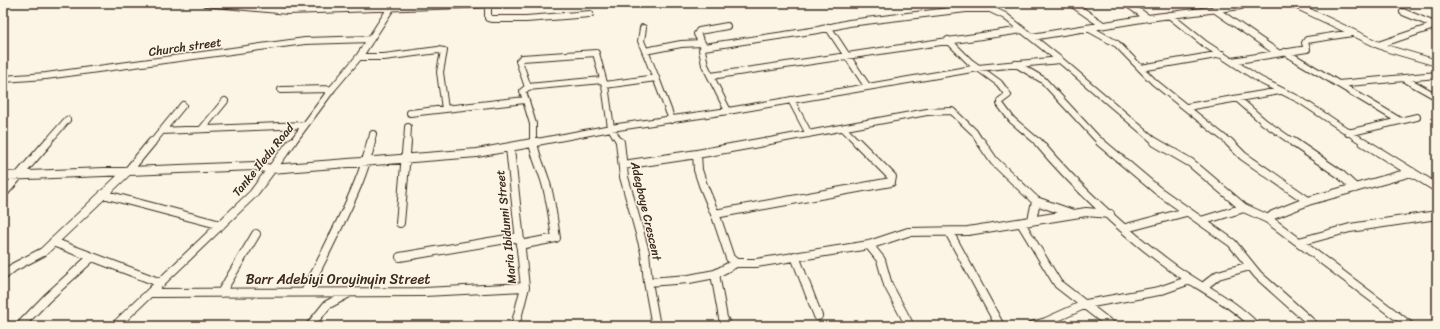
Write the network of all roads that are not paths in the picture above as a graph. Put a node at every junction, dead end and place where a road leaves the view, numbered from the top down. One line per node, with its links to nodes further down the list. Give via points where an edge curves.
1 (205, 3): 10 (street)
2 (302, 3): 15 (street)
3 (402, 3): 12 (street)
4 (521, 3): 11 (street)
5 (959, 3): 13 (street)
6 (1071, 3): 20 (street)
7 (1126, 3): 19 (street)
8 (1245, 3): 14 (street, via 1241,6)
9 (1290, 3): 27 (street)
10 (220, 4): 15 (street)
11 (488, 5): 12 (street); 17 (street, via 488,18 492,19)
12 (393, 8): 15 (street); 29 (street, Tanke Iledu Road)
13 (966, 8): 23 (street, via 849,22); 26 (street, via 997,11)
14 (1214, 9): 18 (street); 34 (street, via 1243,30)
15 (296, 11)
16 (1403, 12): 22 (street)
17 (590, 14)
18 (1169, 15): 19 (street); 35 (street, via 1205,44)
19 (1148, 18): 20 (street)
20 (1103, 25): 25 (street)
21 (728, 26): 31 (street, via 699,31)
22 (1436, 26): 32 (street)
23 (828, 27): 31 (street); 36 (street)
24 (643, 28): 33 (street, via 641,41)
25 (1088, 28): 28 (street); 43 (street, via 1117,44)
26 (1022, 30): 28 (street); 30 (street)
27 (1352, 33): 32 (street); 34 (street, via 1307,40 1307,48)
28 (1032, 38): 38 (street)
29 (371, 39): 37 (street, Tanke Iledu Road); 47 (street, Church street, via 305,41 46,76)
30 (948, 40): 36 (street); 42 (street)
31 (703, 45): 33 (street, via 681,44); 45 (street, via 703,58)
32 (1378, 45): 40 (street, via 1394,52)
33 (645, 51): 46 (street)
34 (1282, 52): 39 (street); 50 (street)
35 (1222, 54): 39 (street); 43 (street)
36 (847, 56): 45 (street); 51 (street)
37 (359, 57): 53 (street, Tanke Iledu Road); 63 (street, via 444,51 440,72)
38 (1060, 60): 41 (street); 96 (street, via 1154,141 1191,163)
39 (1232, 61): 55 (street)
40 (1437, 63)
41 (1016, 64): 42 (street); 97 (street, via 1044,80 1098,140)
42 (978, 68): 51 (street); 100 (street, via 993,77 1007,92 1008,95 1000,104 1012,120 1034,136 1063,172)
43 (1141, 68): 62 (street, via 1154,82)
44 (1437, 75): 48 (street)
45 (711, 76): 64 (street)
46 (656, 78): 49 (street); 68 (street)
47 (3, 79)
48 (1405, 79): 50 (street); 56 (street)
49 (603, 82): 52 (street); 52 (street, via 596,53 522,58 519,61); 72 (street)
50 (1338, 84): 69 (street)
51 (867, 86): 58 (street)
52 (528, 87): 57 (street, via 524,91)
53 (332, 89): 54 (street); 70 (street, Tanke Iledu Road)
54 (281, 90)
55 (1280, 91): 59 (street); 76 (street, via 1300,100)
56 (1437, 97)
57 (525, 100): 63 (street); 79 (street, via 532,124)
58 (791, 100): 64 (street); 78 (street)
59 (1239, 100): 62 (street); 90 (street, via 1264,122 1340,174)
60 (225, 101): 73 (street)
61 (183, 105): 75 (street)
62 (1187, 107): 95 (street, via 1243,156)
63 (444, 109): 65 (street)
64 (728, 111): 68 (street)
65 (410, 113)
66 (1417, 117): 69 (street)
67 (68, 120): 88 (street)
68 (672, 120): 72 (street)
69 (1400, 121): 76 (street)
70 (305, 125): 73 (street); 85 (street, Tanke Iledu Road)
71 (408, 127): 82 (street)
72 (611, 128): 79 (street); 84 (street, Adegboye Crescent, via 620,142)
73 (202, 129): 75 (street)
74 (844, 129): 78 (street); 94 (street, via 927,112 952,111 974,132 994,161); 98 (street, via 894,179 891,182)
75 (161, 131): 86 (street)
76 (1348, 133): 87 (street)
77 (373, 134): 83 (street)
78 (809, 134): 81 (street)
79 (533, 143): 80 (street); 111 (street, via 537,162 545,180 556,238)
80 (510, 148): 82 (street); 111 (street, Maria Ibidunni Street)
81 (697, 154): 84 (street); 98 (street, via 696,162)
82 (406, 159): 83 (street); 105 (street)
83 (367, 163): 85 (street); 127 (street)
84 (623, 165): 123 (street, Adegboye Crescent, via 645,252)
85 (271, 169): 86 (street, via 255,166); 107 (street, Tanke Iledu Road, via 253,194)
86 (128, 171): 88 (street); 93 (street)
87 (1412, 172): 90 (street); 91 (street)
88 (22, 174): 89 (street); 92 (street)
89 (3, 176)
90 (1355, 188): 95 (street)
91 (1437, 188)
92 (3, 194)
93 (103, 194): 107 (street); 112 (street)
94 (1036, 201): 99 (street); 103 (street)
95 (1308, 201): 102 (street)
96 (1244, 208): 102 (street); 104 (street)
97 (1186, 212): 104 (street); 108 (street)
98 (715, 214): 118 (street, via 730,258)
99 (1073, 214): 100 (street); 103 (street)
100 (1110, 214): 108 (street)
101 (1437, 215): 113 (street, via 1350,228)
102 (1268, 219): 113 (street)
103 (1032, 220): 106 (street)
104 (1200, 221): 119 (street, via 1232,243)
105 (400, 223)
106 (1021, 223): 109 (street); 131 (street, via 1058,284)
107 (221, 225): 124 (street, Tanke Iledu Road)
108 (1126, 228): 122 (street, via 1172,268)
109 (949, 232): 114 (street, via 908,232); 140 (street)
110 (256, 234): 130 (street)
111 (519, 241): 117 (street); 125 (street, Maria Ibidunni Street)
112 (53, 242): 116 (street); 121 (street, via 43,252 14,267)
113 (1299, 242): 145 (street)
114 (869, 245): 115 (street); 139 (street, via 881,260 888,285)
115 (795, 256): 118 (street, via 756,263); 132 (street)
116 (92, 257): 124 (street); 133 (street)
117 (400, 257)
118 (736, 263): 120 (street)
119 (1250, 266): 126 (street, via 1220,273 1210,278); 144 (street)
120 (715, 274): 123 (street); 138 (street, via 723,318)
121 (3, 276)
122 (1190, 280): 126 (street); 131 (street, via 1159,291)
123 (648, 282): 137 (street, Adegboye Crescent)
124 (161, 283): 129 (street, Tanke Iledu Road)
125 (526, 287): 128 (street, Barr Adebiyi Oroyinyin Street, via 424,292); 136 (street, Maria Ibidunni Street)
126 (1203, 287): 143 (street, via 1242,311)
127 (305, 292): 128 (street, Barr Adebiyi Oroyinyin Street); 130 (street, Barr Adebiyi Oroyinyin Street)
128 (351, 292): 135 (street, via 327,306)
129 (150, 293): 130 (street, Barr Adebiyi Oroyinyin Street); 134 (street, Tanke Iledu Road)
130 (221, 293)
131 (1086, 304): 141 (street); 142 (street)
132 (818, 316)
133 (20, 326)
134 (115, 326)
135 (310, 326)
136 (515, 326)
137 (656, 326)
138 (727, 326)
139 (910, 326)
140 (1000, 326)
141 (1031, 326)
142 (1112, 326)
143 (1255, 326)
144 (1315, 326)
145 (1410, 326)

